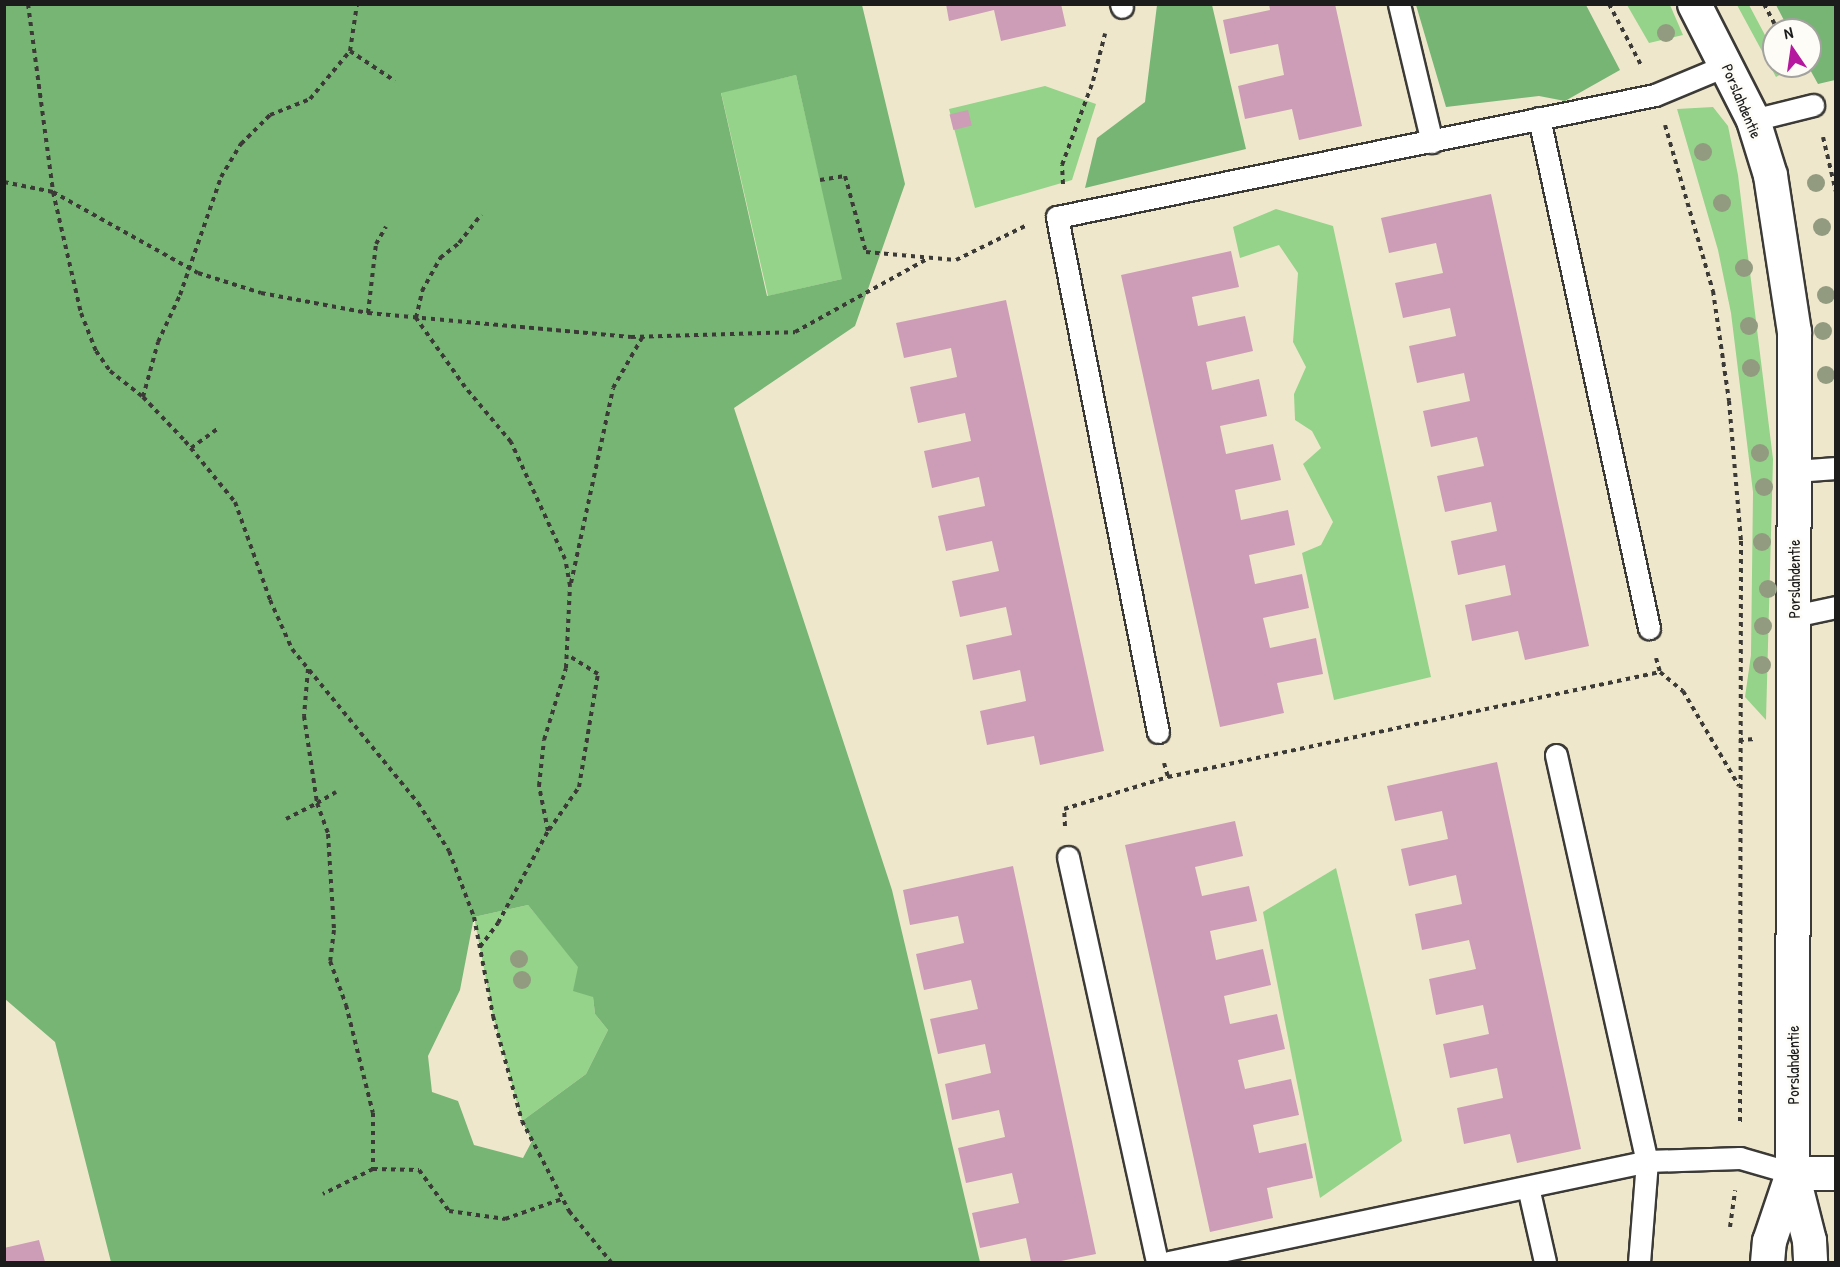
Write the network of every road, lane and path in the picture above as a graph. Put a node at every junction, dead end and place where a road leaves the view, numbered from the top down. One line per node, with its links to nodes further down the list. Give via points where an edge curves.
1 (28, 4): 20 (path)
2 (357, 4): 9 (path)
3 (1399, 4): 16 (lane)
4 (1609, 4): 12 (path)
5 (1694, 4): 10 (street, Porslahdentie)
6 (1764, 4): 7 (path)
7 (1772, 18)
8 (1107, 27): 19 (path, via 1093,81 1062,165)
9 (350, 51): 11 (path); 25 (path, via 310,99 270,115 241,144 221,177)
10 (1727, 65): 12 (lane); 15 (street, Porslahdentie)
11 (395, 81)
12 (1655, 95): 14 (lane); 44 (path, via 1713,291 1729,401 1740,541)
13 (1814, 105): 15 (lane)
14 (1539, 118): 16 (lane); 37 (lane)
15 (1753, 120): 33 (street, Porslahdentie, via 1782,232 1794,331)
16 (1432, 142): 22 (lane)
17 (820, 180): 24 (path, via 845,176 866,252)
18 (4, 182): 20 (path)
19 (1063, 186)
20 (53, 192): 25 (path); 29 (path, via 81,312 96,351 110,371)
21 (481, 215): 27 (path, via 459,243 440,258 422,291)
22 (1057, 217): 24 (path, via 1015,230 956,260); 42 (lane)
23 (386, 227): 26 (path, via 376,244)
24 (929, 258): 28 (path, via 795,332)
25 (190, 268): 26 (path, via 261,293); 29 (path, via 158,342)
26 (368, 313): 27 (path)
27 (416, 318): 28 (path); 34 (path, via 465,387 511,442 565,559)
28 (643, 336): 34 (path, via 613,388)
29 (143, 397): 31 (path)
30 (219, 428): 31 (path)
31 (191, 448): 40 (path, via 235,502 270,600 292,649)
32 (1836, 468): 33 (lane)
33 (1795, 471): 36 (street, Porslahdentie)
34 (570, 586): 38 (path)
35 (1836, 607): 36 (lane)
36 (1794, 616): 54 (street, Porslahdentie)
37 (1649, 628)
38 (567, 655): 48 (path, via 544,740 539,786); 48 (path, via 598,674 579,787)
39 (1658, 664): 41 (path)
40 (308, 668): 46 (path, via 304,716); 50 (path, via 418,803 449,851 474,917)
41 (1660, 672): 44 (path, via 1683,691); 49 (path, via 1168,777 1088,799 1064,809)
42 (1158, 732)
43 (1556, 755): 52 (lane)
44 (1739, 786): 51 (path)
45 (336, 792): 46 (path)
46 (317, 803): 47 (path); 53 (path, via 332,859 334,930 330,961 346,1005 373,1113)
47 (286, 819)
48 (548, 831): 50 (path, via 498,923)
49 (1068, 857): 61 (lane)
50 (480, 947): 58 (path, via 493,1016 522,1121)
51 (1740, 1158): 52 (lane); 54 (lane); 59 (path)
52 (1647, 1161): 56 (lane); 64 (lane)
53 (373, 1169): 57 (path); 58 (path, via 418,1170 449,1211 505,1219)
54 (1792, 1173): 55 (street); 65 (street, Porslahdentie, via 1769,1241); 66 (street, Porslahdentie, via 1809,1240)
55 (1836, 1173)
56 (1528, 1187): 62 (lane); 63 (lane)
57 (323, 1194)
58 (562, 1199): 60 (path)
59 (1728, 1239)
60 (611, 1263)
61 (1157, 1263)
62 (1169, 1263)
63 (1545, 1263)
64 (1639, 1263)
65 (1767, 1263)
66 (1810, 1263)

